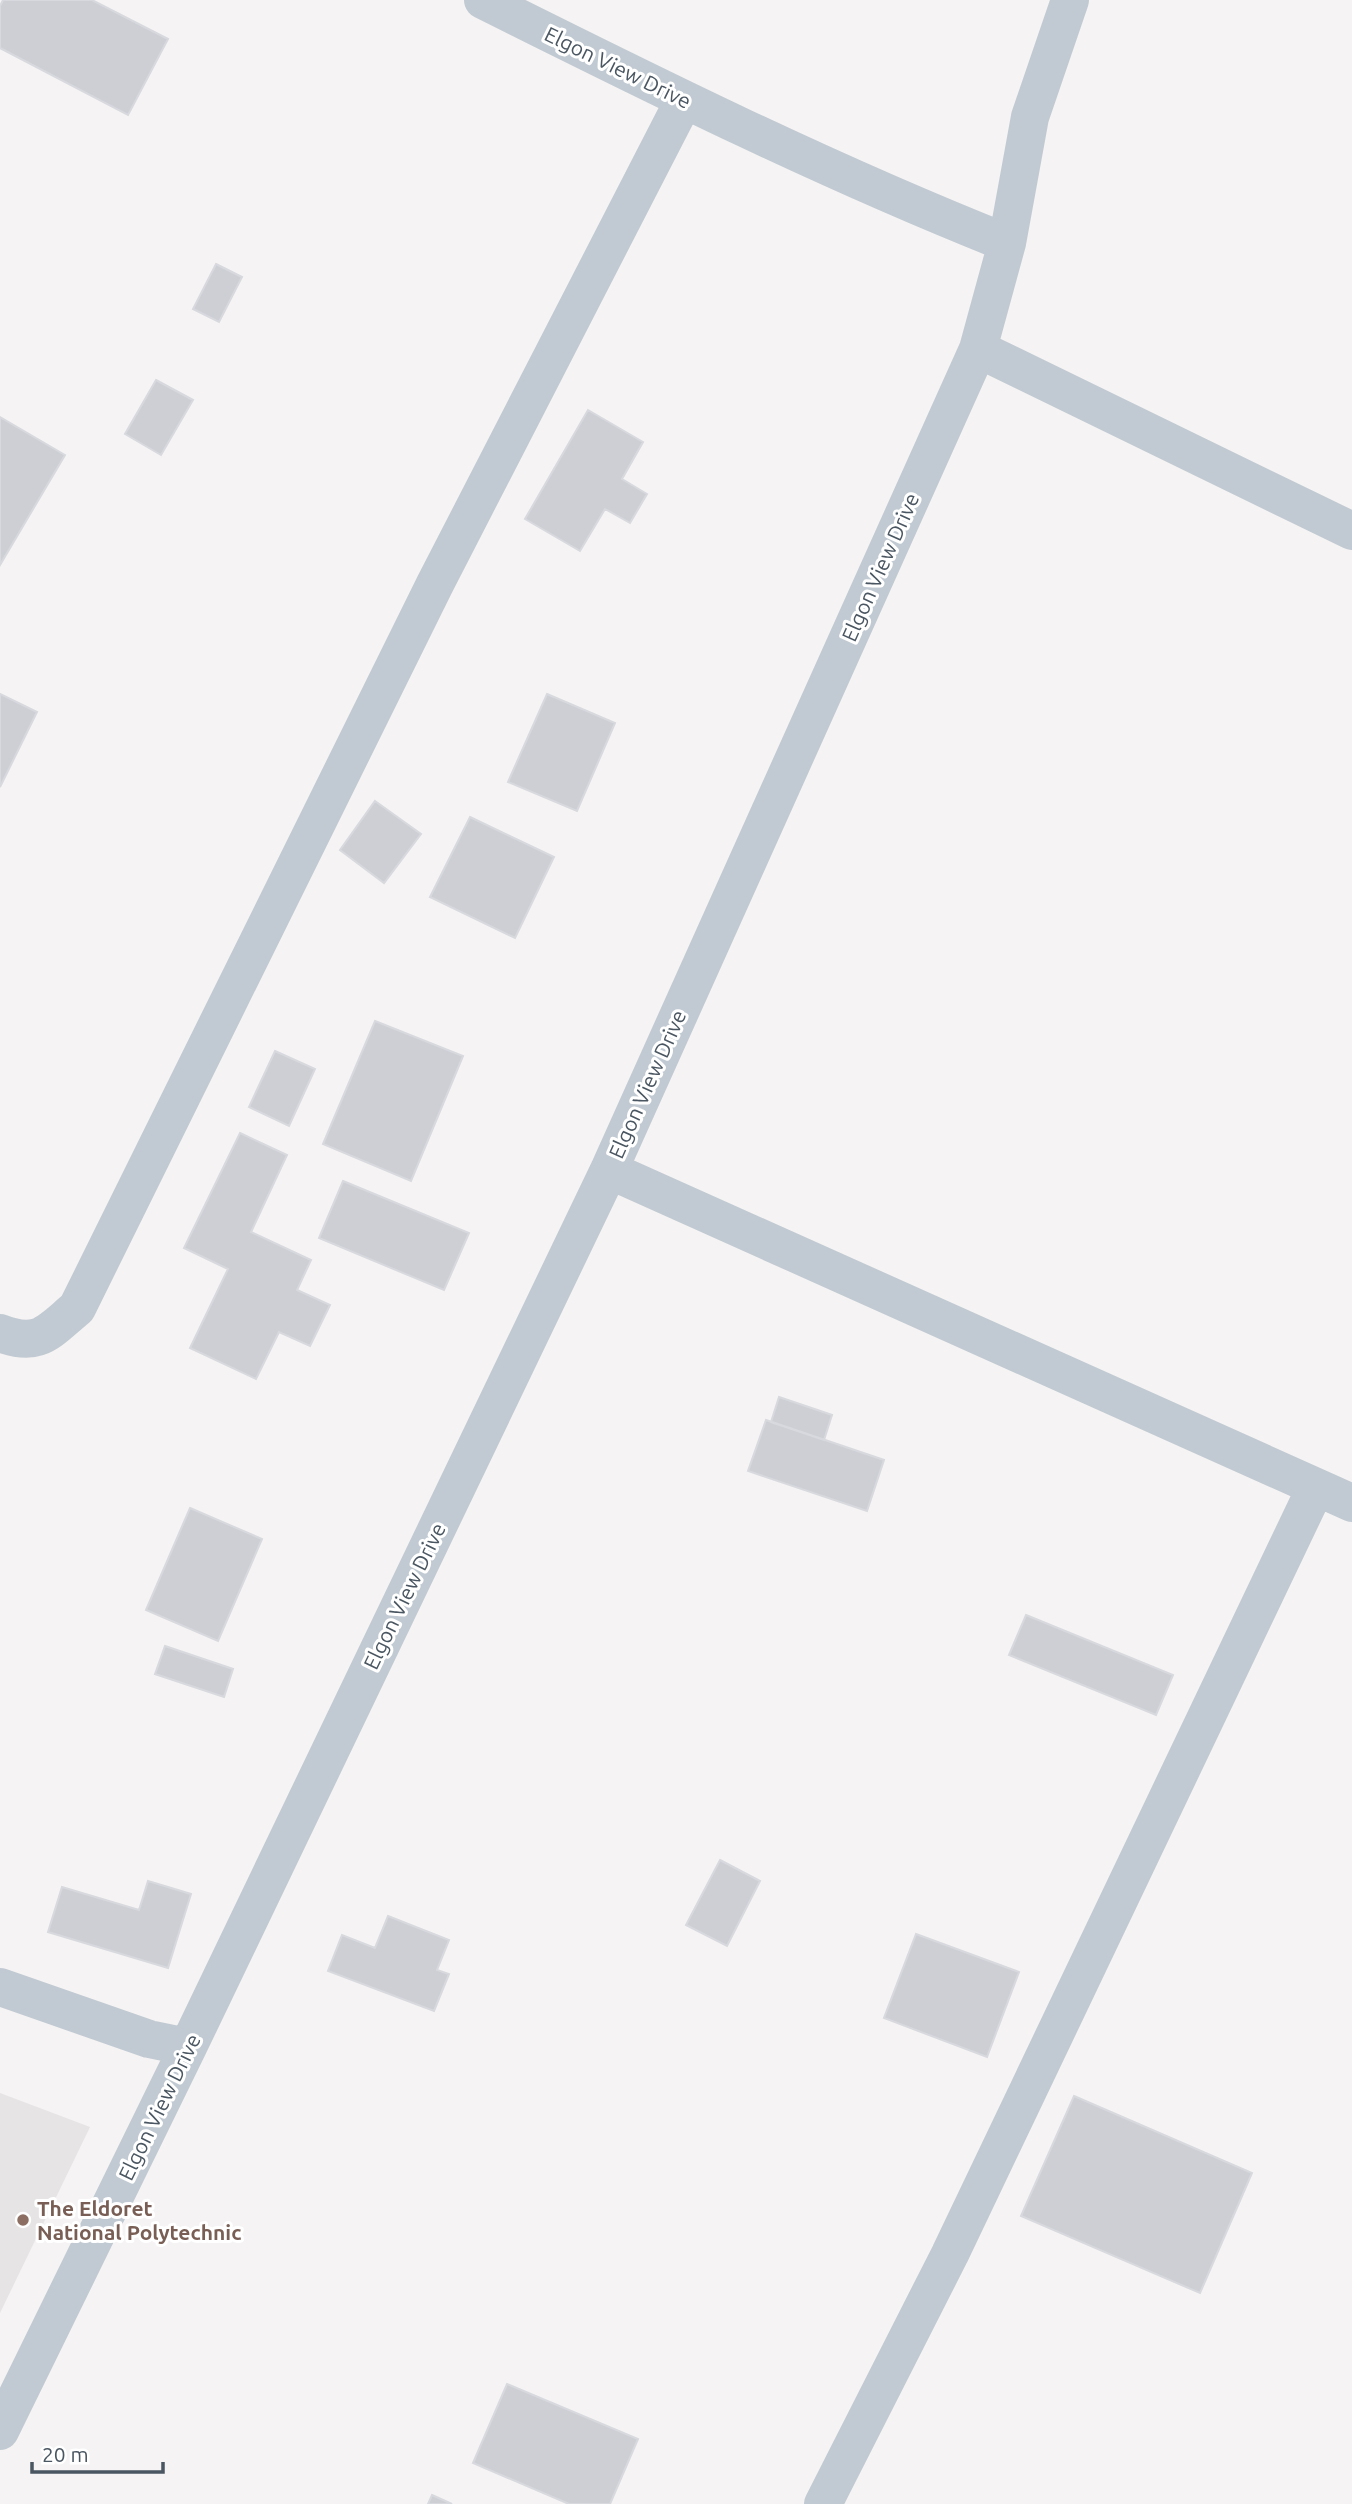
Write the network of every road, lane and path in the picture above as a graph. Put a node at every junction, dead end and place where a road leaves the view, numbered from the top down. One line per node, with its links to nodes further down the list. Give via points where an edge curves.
1 (483, 0): 3 (street, Elgon View Drive)
2 (1070, 0): 4 (street, via 1030,117)
3 (684, 100): 4 (street, Elgon View Drive); 8 (street, via 435,583 77,1308 41,1338)
4 (1007, 243): 5 (street, Elgon View Drive)
5 (978, 349): 6 (street); 7 (street, Elgon View Drive)
6 (1352, 530)
7 (609, 1170): 9 (street); 12 (street, Elgon View Drive)
8 (0, 1333)
9 (1316, 1487): 10 (street); 14 (street, via 950,2254)
10 (1352, 1503)
11 (0, 1987): 12 (street, via 149,2039)
12 (188, 2047): 13 (street, Elgon View Drive)
13 (0, 2431)
14 (823, 2504)

